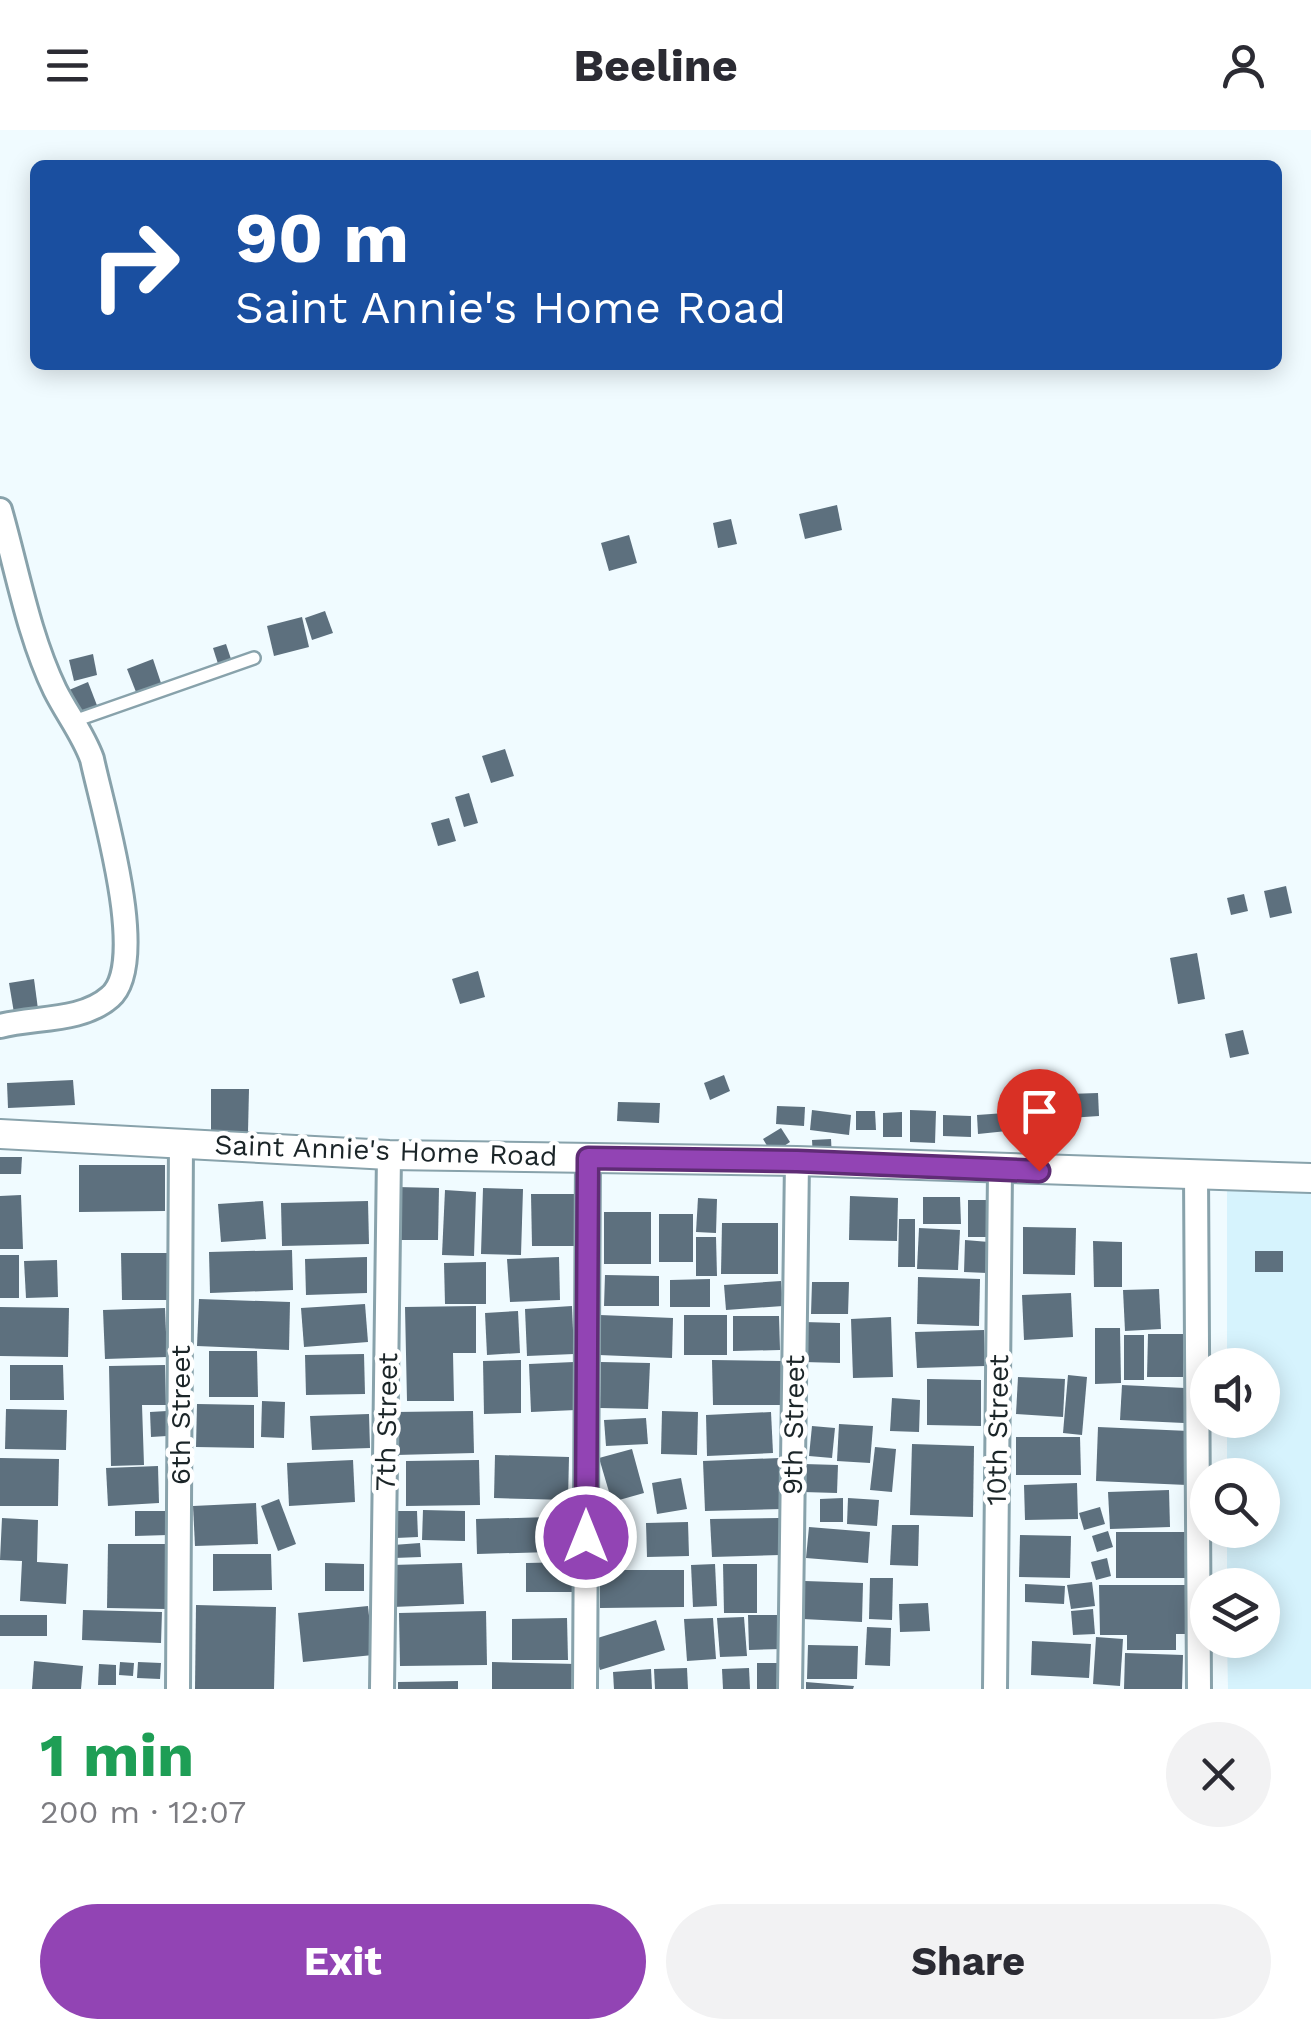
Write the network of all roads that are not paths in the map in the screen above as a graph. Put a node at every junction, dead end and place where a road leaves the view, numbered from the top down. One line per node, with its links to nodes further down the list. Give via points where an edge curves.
1 (0, 510): 3 (street, via 40,651)
2 (254, 658): 3 (lane)
3 (74, 721): 4 (street, via 92,759 122,896 124,969 110,997 88,1008)
4 (0, 1026)
5 (0, 1134): 6 (street, Saint Annie's Home Road)
6 (181, 1142): 7 (street, Saint Annie's Home Road); 13 (street, 6th Street)
7 (389, 1155): 8 (street, Saint Annie's Home Road); 14 (street, 7th Street)
8 (588, 1158): 9 (street, Saint Annie's Home Road); 15 (street)
9 (797, 1161): 10 (street, Saint Annie's Home Road); 16 (street, 9th Street)
10 (1000, 1170): 11 (street, Saint Annie's Home Road); 17 (street, 10th Street)
11 (1196, 1174): 12 (street, Saint Annie's Home Road); 18 (street)
12 (1311, 1178)
13 (178, 1689)
14 (382, 1689)
15 (584, 1689)
16 (790, 1689)
17 (994, 1689)
18 (1199, 1689)

